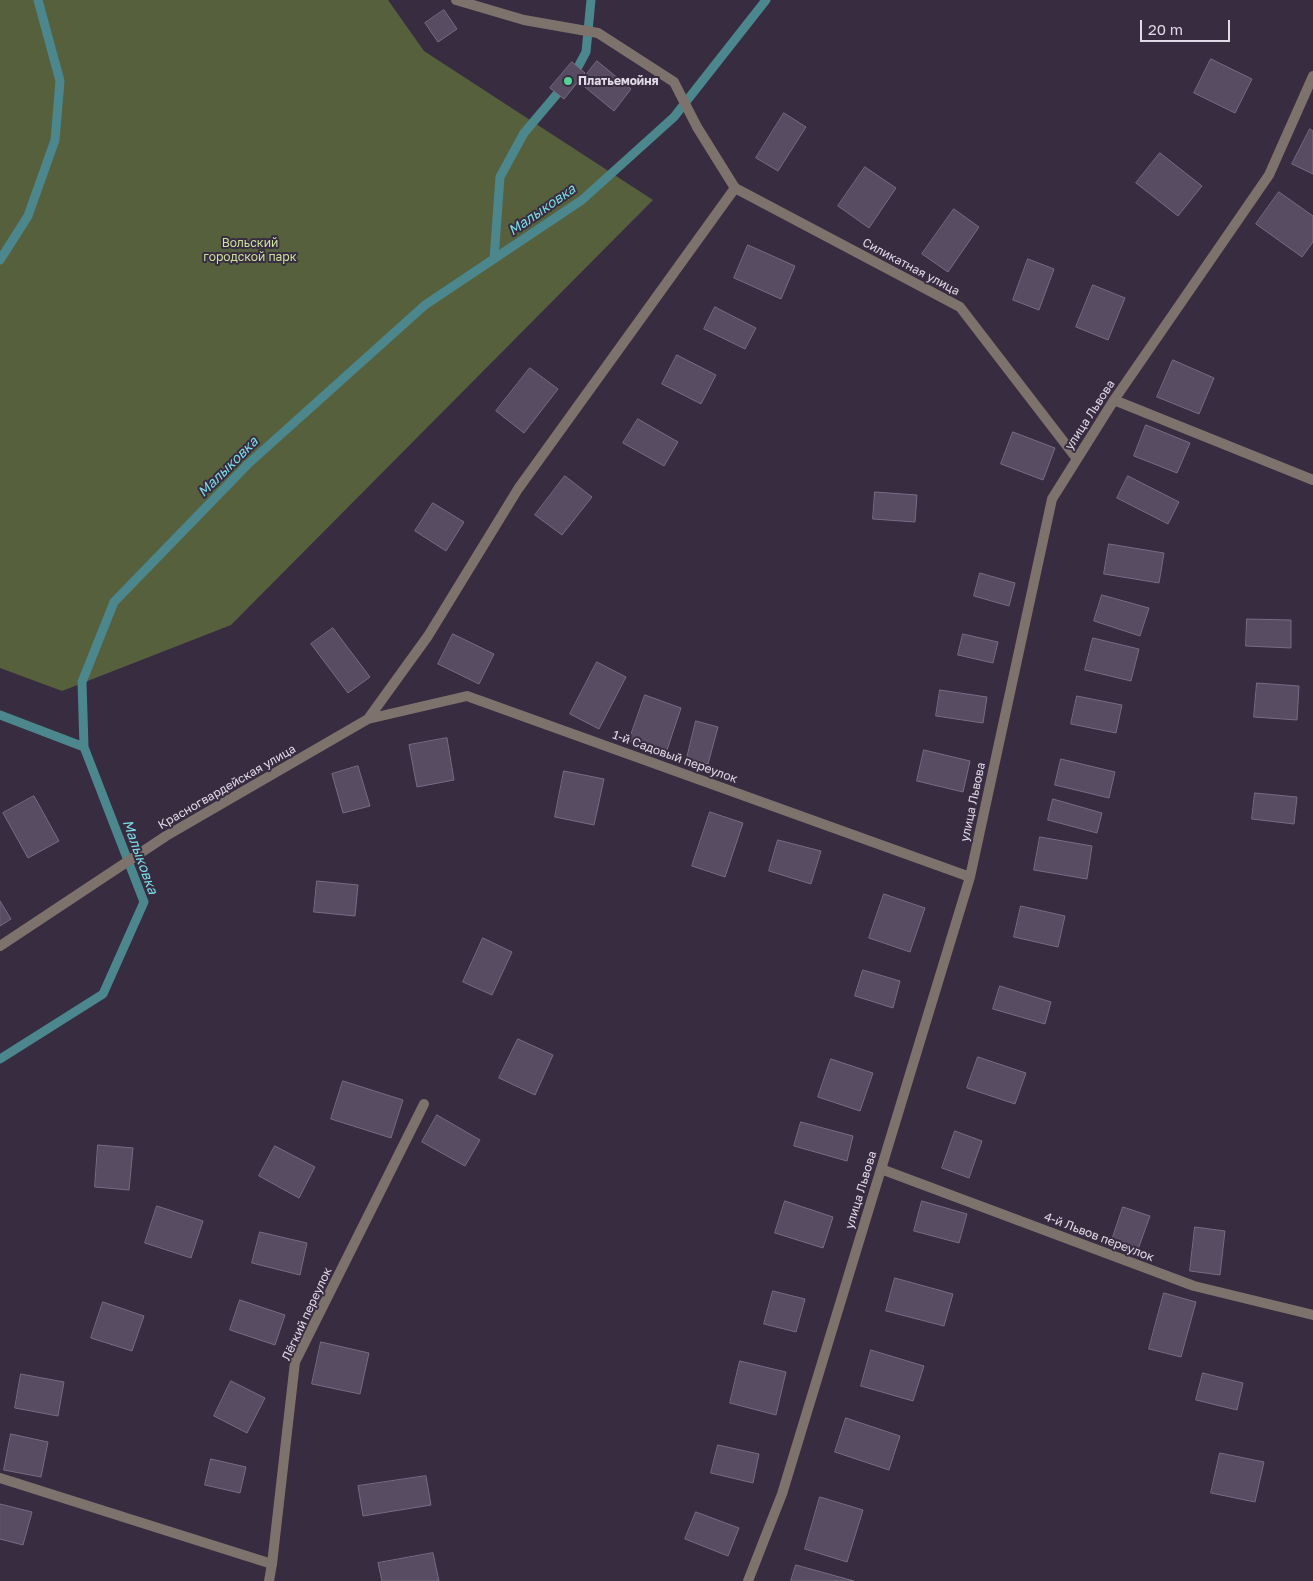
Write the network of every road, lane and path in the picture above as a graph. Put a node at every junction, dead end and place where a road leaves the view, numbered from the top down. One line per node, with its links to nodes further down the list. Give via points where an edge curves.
1 (456, 0): 3 (street, via 524,20 598,33 674,82)
2 (1313, 76): 4 (street, улица Львова, via 1269,175)
3 (734, 188): 5 (street, Силикатная улица, via 960,308); 7 (street, via 518,489 428,636)
4 (1114, 400): 5 (street, улица Львова); 6 (street)
5 (1077, 458): 8 (street, улица Львова, via 1052,499)
6 (1313, 480)
7 (368, 719): 8 (street, 1-й Садовый переулок, via 467,696); 9 (street, Красногвардейская улица, via 166,836)
8 (970, 877): 11 (street, улица Львова)
9 (0, 946)
10 (424, 1104): 14 (street, Лёгкий переулок, via 295,1362)
11 (881, 1168): 12 (street, 4-й Львов переулок, via 1194,1286); 16 (street, улица Львова, via 782,1494)
12 (1313, 1315)
13 (0, 1478): 14 (street)
14 (272, 1564): 15 (street, Лёгкий переулок)
15 (269, 1581)
16 (748, 1581)

